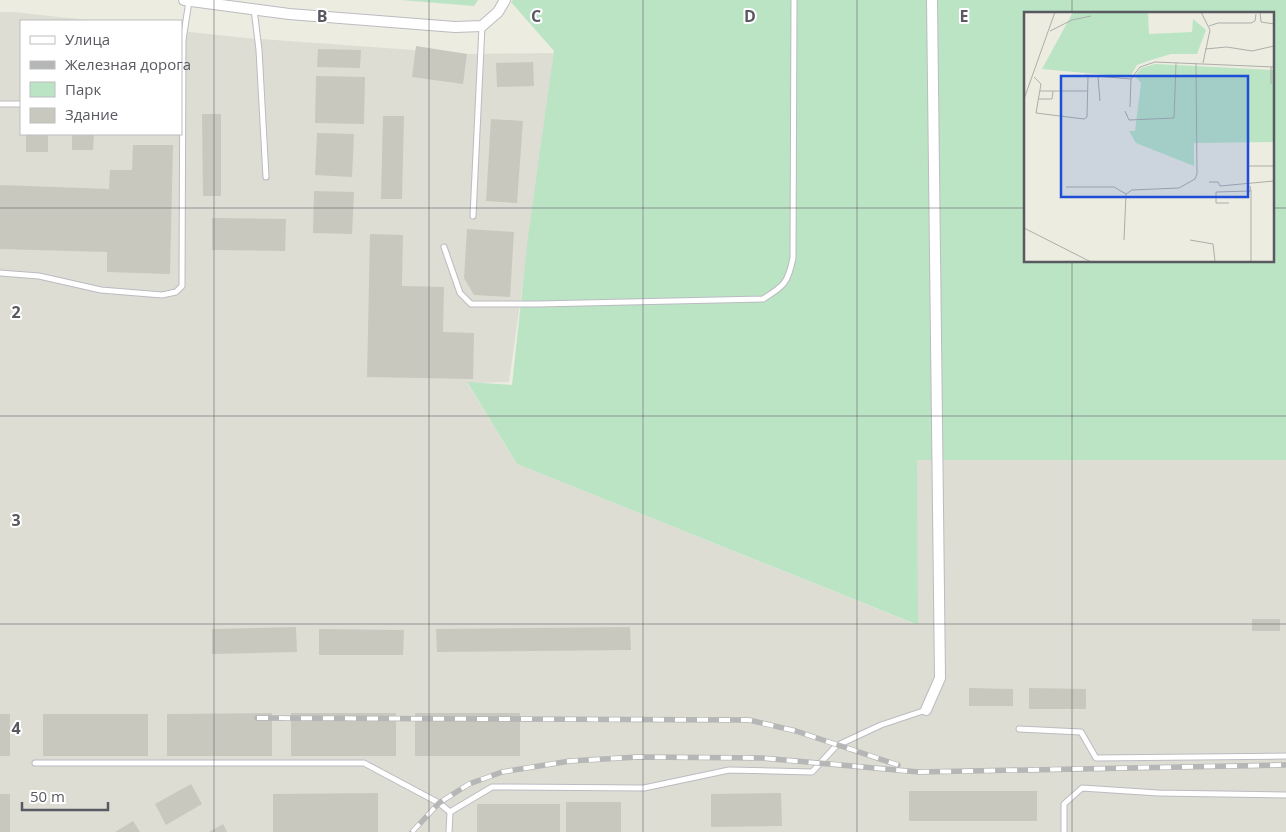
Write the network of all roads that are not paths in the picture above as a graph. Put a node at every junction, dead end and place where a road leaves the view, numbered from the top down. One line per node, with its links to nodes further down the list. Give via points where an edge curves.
1 (184, 0): 5 (street)
2 (505, 0): 7 (street, via 498,12)
3 (794, 0): 13 (lane, via 793,258 781,288 763,299 471,304 460,293)
4 (932, 0): 15 (street, via 940,678)
5 (189, 1): 6 (street); 10 (lane, via 182,40)
6 (254, 9): 7 (street, via 456,27); 11 (lane)
7 (482, 26): 12 (lane)
8 (0, 104): 9 (lane)
9 (20, 104)
10 (182, 105): 14 (lane, via 182,286 176,292 162,295 101,290 39,276)
11 (266, 177)
12 (473, 216)
13 (444, 247)
14 (0, 273)
15 (926, 710): 20 (lane, via 881,725 836,746 812,772 729,770 644,788 492,787)
16 (1019, 730): 17 (lane, via 1082,732 1096,758)
17 (1286, 756)
18 (35, 763): 20 (lane, via 364,763)
19 (1286, 794): 22 (lane, via 1158,793 1082,788 1064,804)
20 (450, 812): 21 (lane)
21 (449, 832)
22 (1064, 832)

